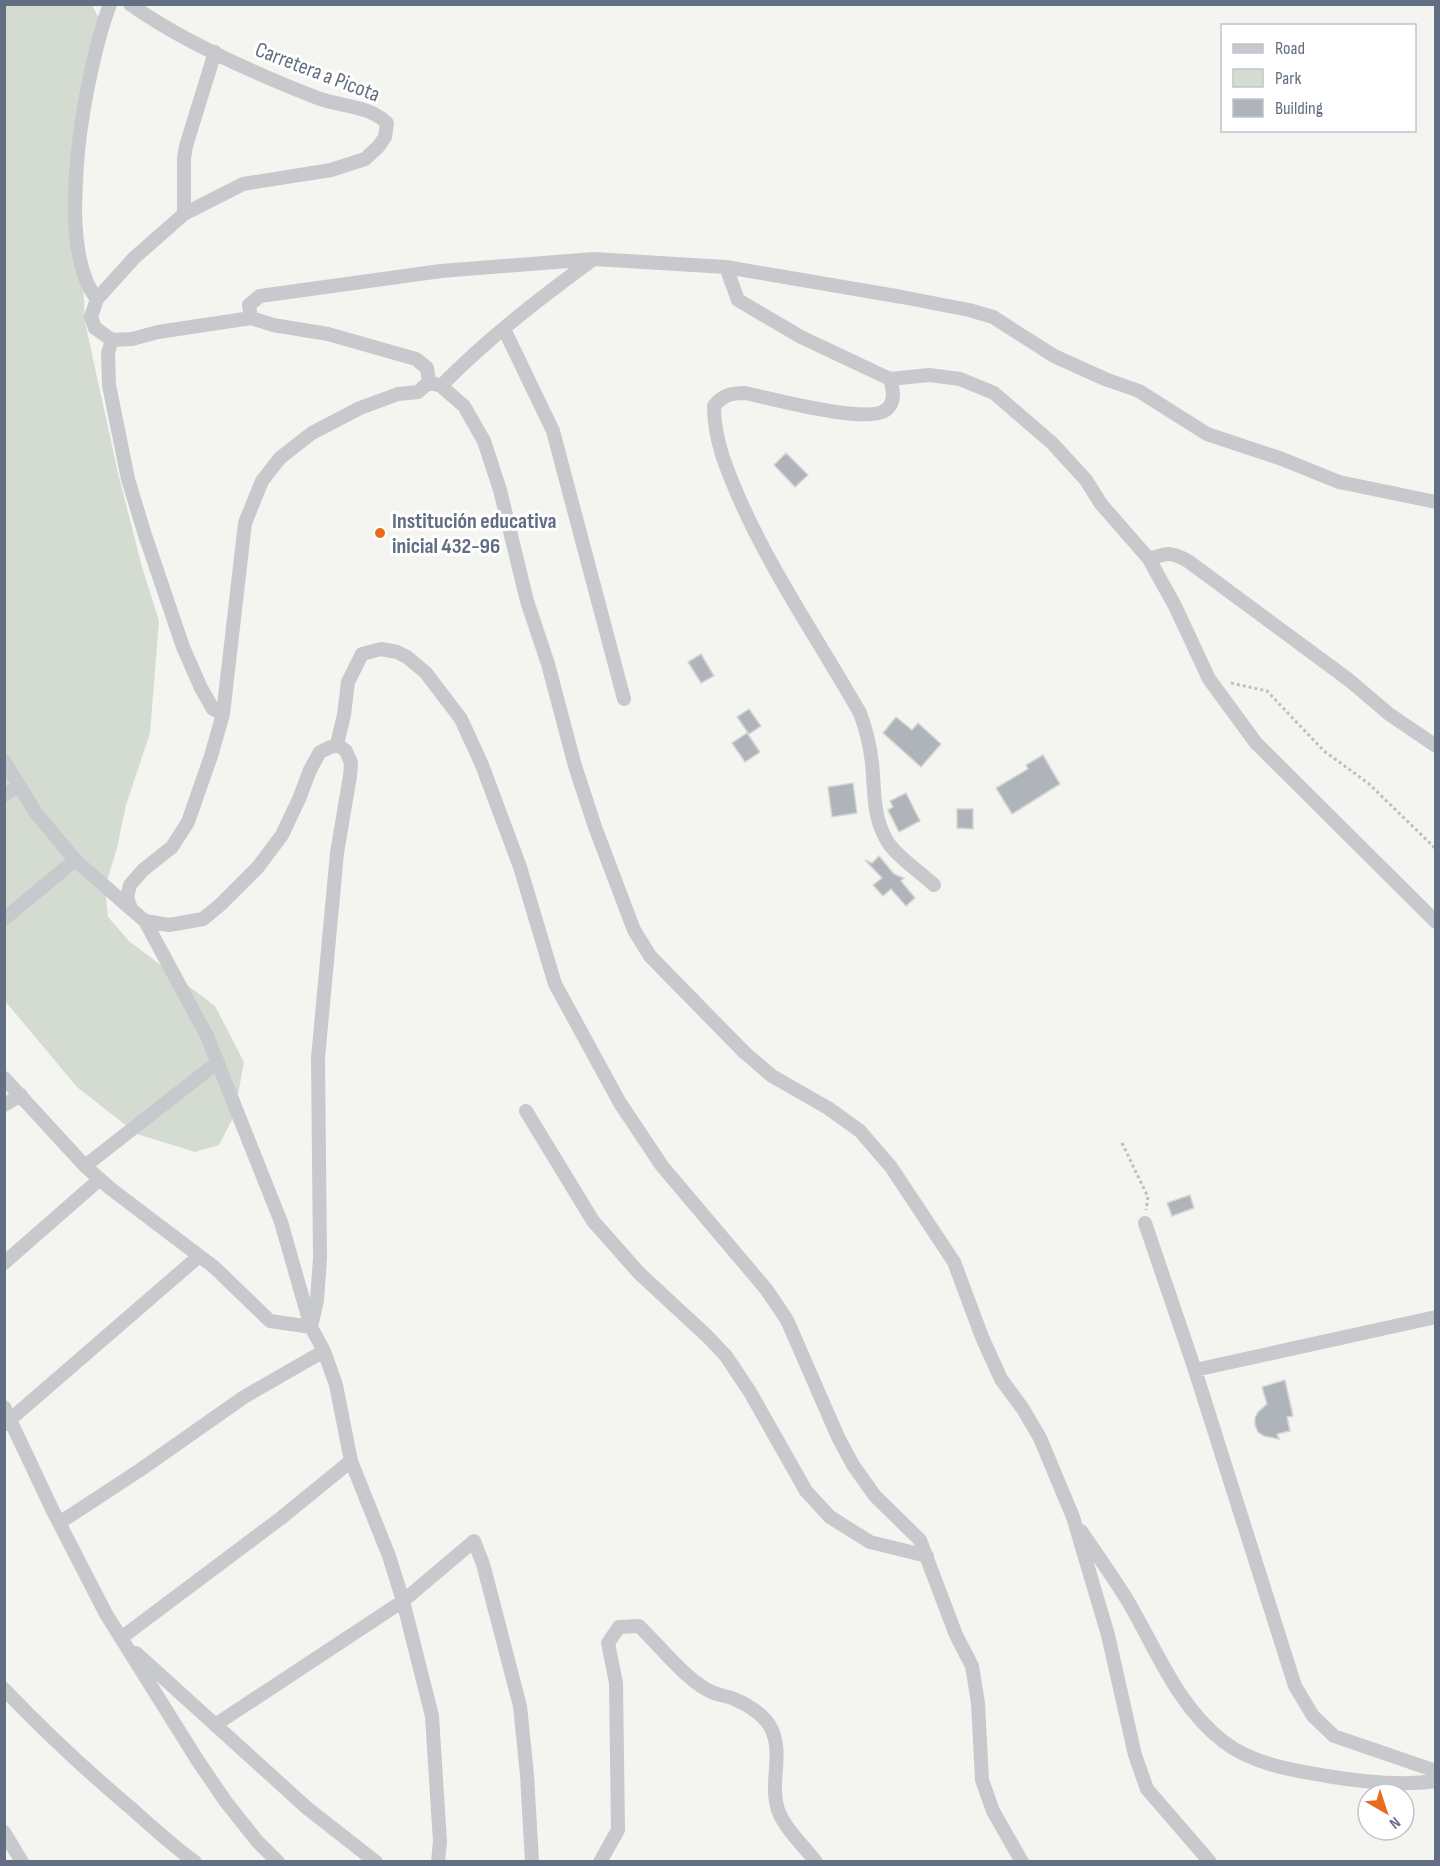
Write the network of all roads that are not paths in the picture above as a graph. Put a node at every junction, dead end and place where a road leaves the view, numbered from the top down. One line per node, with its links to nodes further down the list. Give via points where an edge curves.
1 (110, 4): 7 (street, via 80,128 76,186 75,236 88,287)
2 (130, 4): 3 (street, Carretera a Picota)
3 (215, 52): 4 (street, via 185,152); 4 (street, Carretera a Picota, via 318,99 379,116 387,123 385,137 365,159 331,170 243,183)
4 (184, 214): 7 (street, Carretera a Picota, via 134,258)
5 (594, 259): 6 (street); 8 (street, via 441,271 274,293 260,296 249,305); 9 (street)
6 (726, 267): 11 (street, via 738,300 801,337); 13 (street, via 993,317 1054,356 1139,391 1207,434 1339,482)
7 (97, 300): 10 (street, via 91,317 95,328)
8 (251, 318): 10 (street); 12 (street, via 328,334 416,359 427,368)
9 (504, 329): 12 (street); 15 (street, via 553,431)
10 (112, 340): 16 (street, via 108,353 110,385 128,479 183,647 213,709)
11 (890, 378): 14 (street, via 960,378 994,393 1052,443); 23 (street, via 892,403 886,411 875,415 824,411 733,393 714,406 714,417 722,458 757,537 860,713 867,732 874,810 880,828 891,846)
12 (435, 384): 16 (street, via 360,408 312,433 280,458 262,482 245,523); 45 (street, via 464,406 484,441 575,766 634,930 650,956 744,1052 772,1076 860,1131 891,1167 954,1262 1001,1379 1040,1438)
13 (1436, 502)
14 (1149, 559): 18 (street, via 1168,552 1188,561); 27 (street, via 1209,679 1256,743)
15 (624, 699)
16 (223, 714): 24 (street, via 188,822 172,847 130,885 127,897)
17 (336, 744): 26 (street, via 320,752 282,835 258,867 220,905 203,919 170,925); 39 (street, via 346,751 351,763 337,853 318,1058 320,1258); 47 (street, via 348,682 362,654 381,648 407,657 426,673 461,719 520,867 555,984 620,1103 662,1166 766,1289 787,1320 853,1465 875,1496 920,1540)
18 (1436, 746)
19 (4, 761): 20 (street)
20 (18, 787): 21 (street); 22 (street)
21 (4, 795)
22 (75, 860): 24 (street); 25 (street)
23 (934, 885)
24 (131, 909): 26 (street)
25 (4, 919)
26 (145, 921): 28 (street)
27 (1436, 922)
28 (218, 1062): 33 (street); 39 (street, via 281,1222)
29 (4, 1078): 30 (street)
30 (21, 1095): 31 (street); 33 (street)
31 (4, 1105)
32 (526, 1111): 47 (street, via 593,1221 639,1273 726,1356 806,1491 822,1509 870,1542)
33 (85, 1166): 34 (street)
34 (100, 1179): 36 (street); 37 (street)
35 (1145, 1223): 41 (street)
36 (198, 1257): 39 (street, via 214,1267 270,1321); 43 (street)
37 (4, 1263)
38 (1436, 1317): 41 (street)
39 (311, 1327): 40 (street)
40 (324, 1351): 44 (street, via 336,1385); 46 (street, via 244,1397)
41 (1195, 1370): 52 (street, via 1295,1686 1313,1716 1334,1736)
42 (4, 1407): 43 (street)
43 (8, 1422): 46 (street)
44 (351, 1461): 48 (street); 49 (street)
45 (1073, 1517): 53 (street, via 1129,1604 1181,1696 1224,1742 1285,1769 1358,1781); 65 (street, via 1147,1789)
46 (59, 1523): 49 (street)
47 (927, 1556): 64 (street, via 956,1635 972,1666 982,1780 993,1811)
48 (403, 1601): 51 (street); 60 (street, via 432,1716); 61 (street, via 474,1541 520,1706)
49 (122, 1640): 51 (street); 58 (street, via 221,1794)
50 (4, 1689): 55 (street)
51 (214, 1725): 59 (street, via 308,1809)
52 (1436, 1771)
53 (1436, 1781)
54 (4, 1832): 56 (street)
55 (182, 1857): 57 (street)
56 (22, 1862)
57 (195, 1862)
58 (278, 1862)
59 (376, 1862)
60 (438, 1862)
61 (532, 1862)
62 (600, 1862): 63 (street, via 618,1830 616,1683 608,1643 619,1627 639,1626 699,1684 713,1693 736,1699 771,1727 777,1746 774,1787 778,1811)
63 (816, 1862)
64 (1022, 1862)
65 (1210, 1862)

